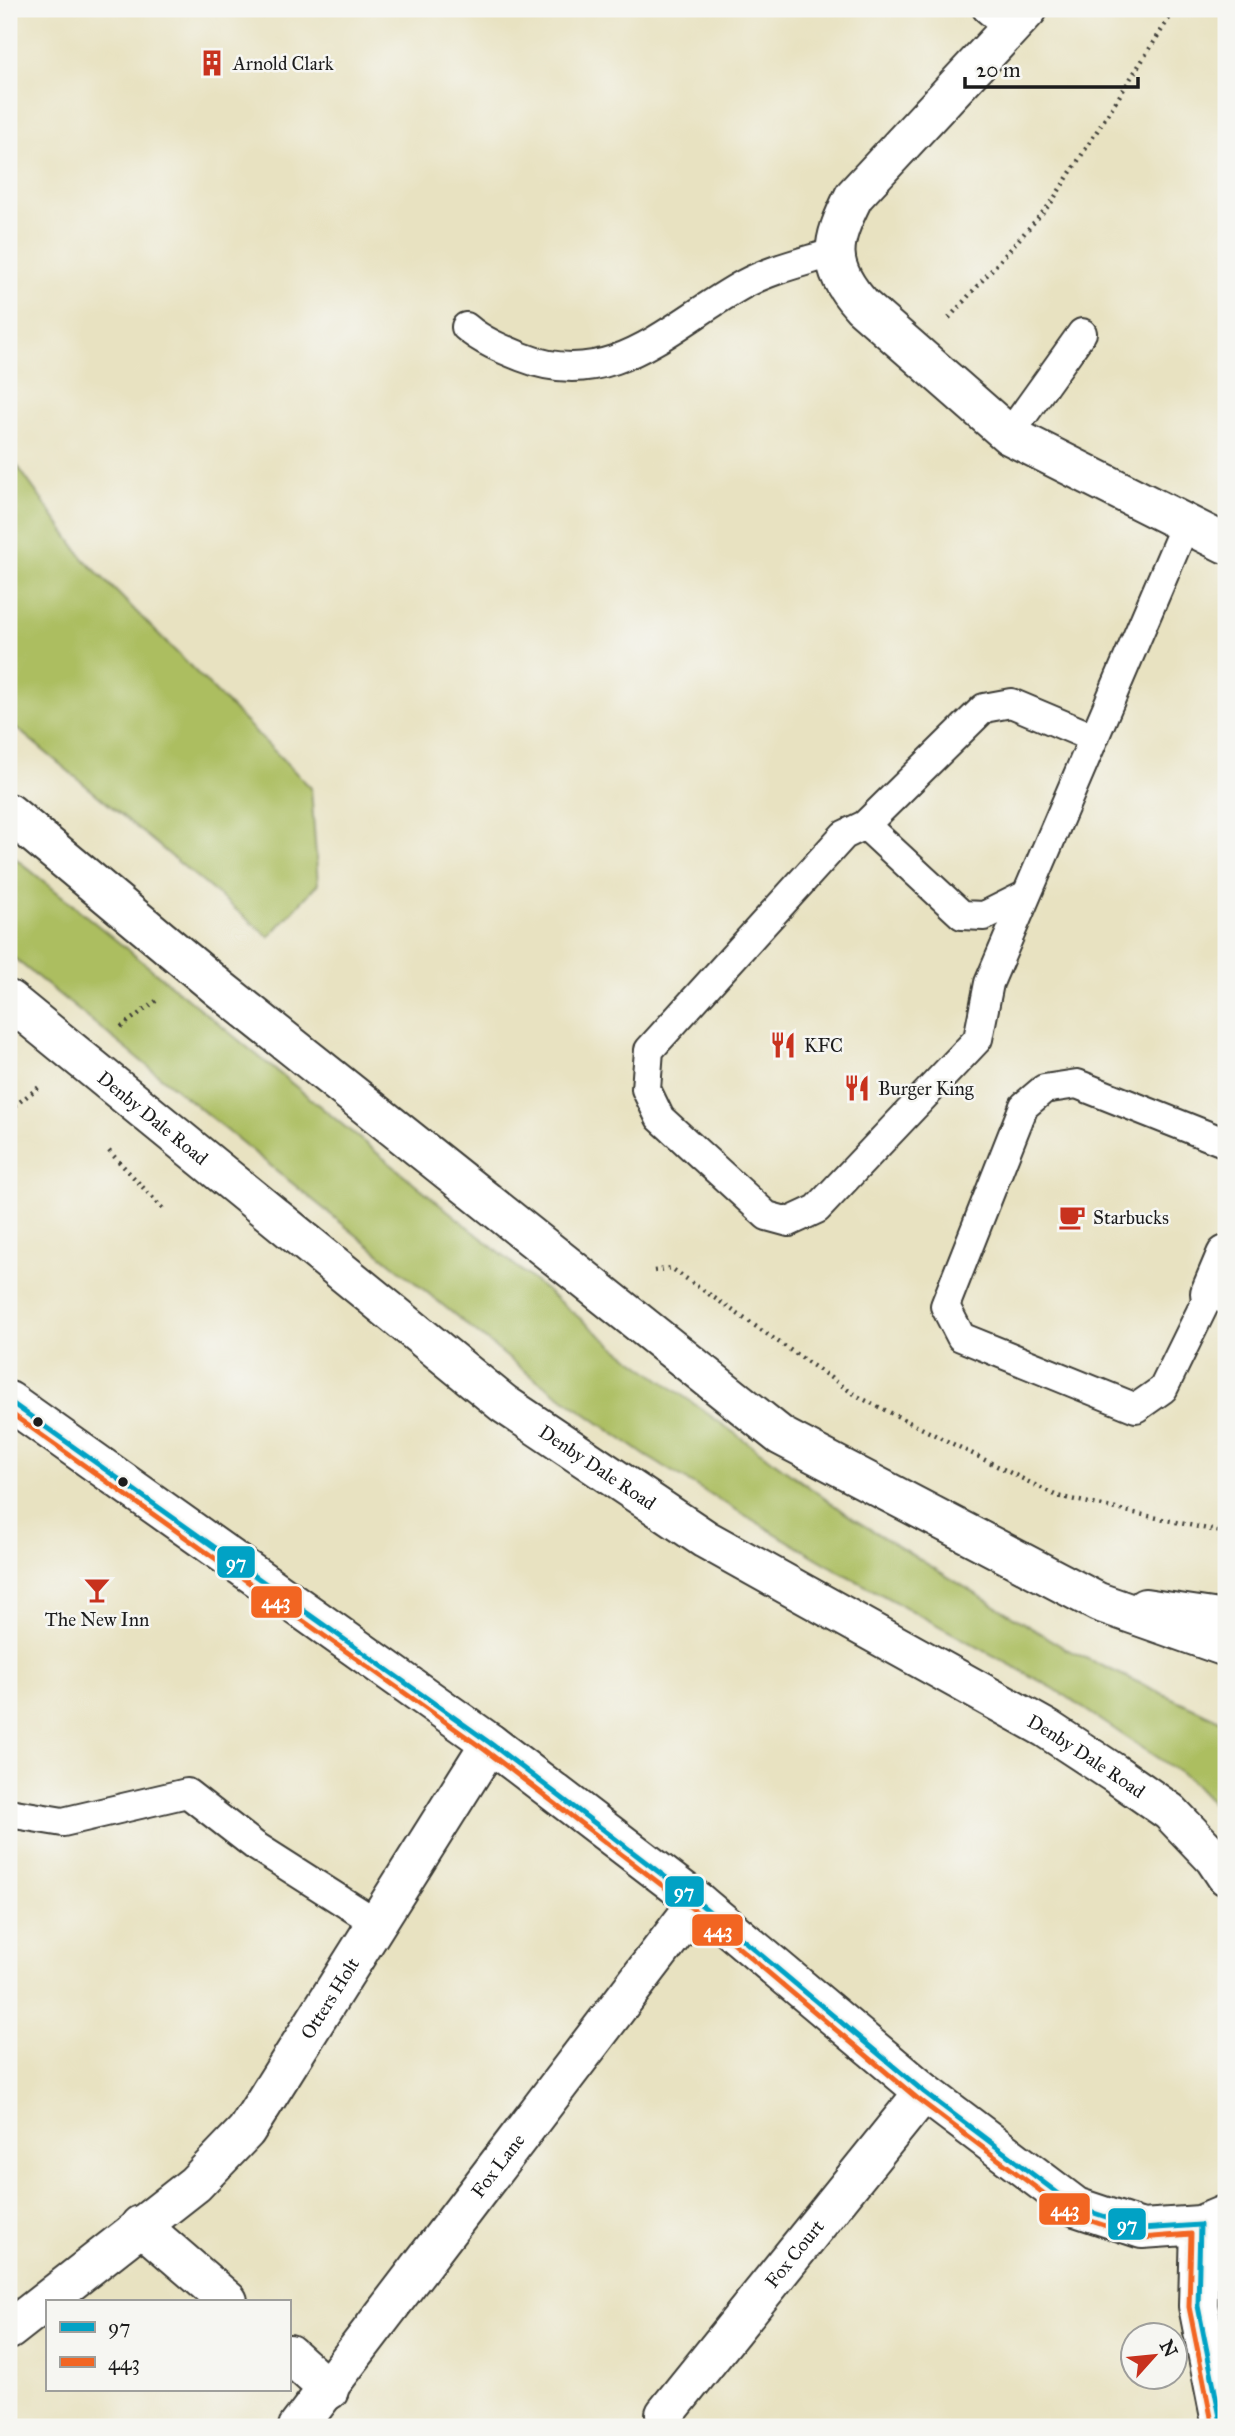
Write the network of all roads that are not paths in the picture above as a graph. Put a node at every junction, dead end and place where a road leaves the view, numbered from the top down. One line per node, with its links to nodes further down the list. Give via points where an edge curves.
1 (1008, 16): 2 (street, via 854,195 840,224)
2 (835, 252): 3 (lane, via 753,280 612,362 582,368 542,365 498,348); 5 (street, via 842,285)
3 (466, 327)
4 (1082, 332): 5 (lane)
5 (1009, 435): 6 (street)
6 (1185, 523): 7 (street); 8 (lane)
7 (1226, 544)
8 (1094, 738): 10 (lane, via 1011,703 984,708); 11 (lane)
9 (9, 813): 17 (street, via 220,989 781,1436)
10 (865, 825): 11 (lane, via 962,915 984,916); 11 (lane, via 844,835 649,1050 646,1088 660,1118 766,1216 789,1222 817,1209 978,1039 989,983)
11 (1026, 895)
12 (9, 1000): 22 (street, Denby Dale Road, via 504,1404 705,1539 1047,1729 1170,1812)
13 (1226, 1143): 15 (lane, via 1077,1084 1044,1089 1024,1106 945,1306 961,1337 1136,1408 1163,1389)
14 (1226, 1255): 15 (street)
15 (1218, 1296)
16 (9, 1401): 20 (street)
17 (1098, 1602): 18 (street); 19 (street)
18 (1226, 1620)
19 (1226, 1647)
20 (490, 1743): 23 (street); 24 (street, Otters Holt)
21 (9, 1813): 24 (lane, via 63,1822 187,1793 254,1845)
22 (1226, 1876)
23 (698, 1902): 25 (street); 34 (street, Fox Lane)
24 (378, 1924): 27 (street, Otters Holt, via 246,2131 195,2184)
25 (925, 2092): 26 (street, via 1076,2207 1142,2229); 35 (street, Fox Court)
26 (1213, 2220): 31 (street)
27 (140, 2225): 28 (street, Otters Holt); 30 (street)
28 (46, 2300)
29 (46, 2300): 32 (street, Otters Holt)
30 (227, 2300)
31 (1212, 2316): 37 (street)
32 (9, 2330)
33 (290, 2355): 34 (street)
34 (329, 2390): 36 (street, Fox Lane)
35 (665, 2414)
36 (305, 2425)
37 (1222, 2427)

